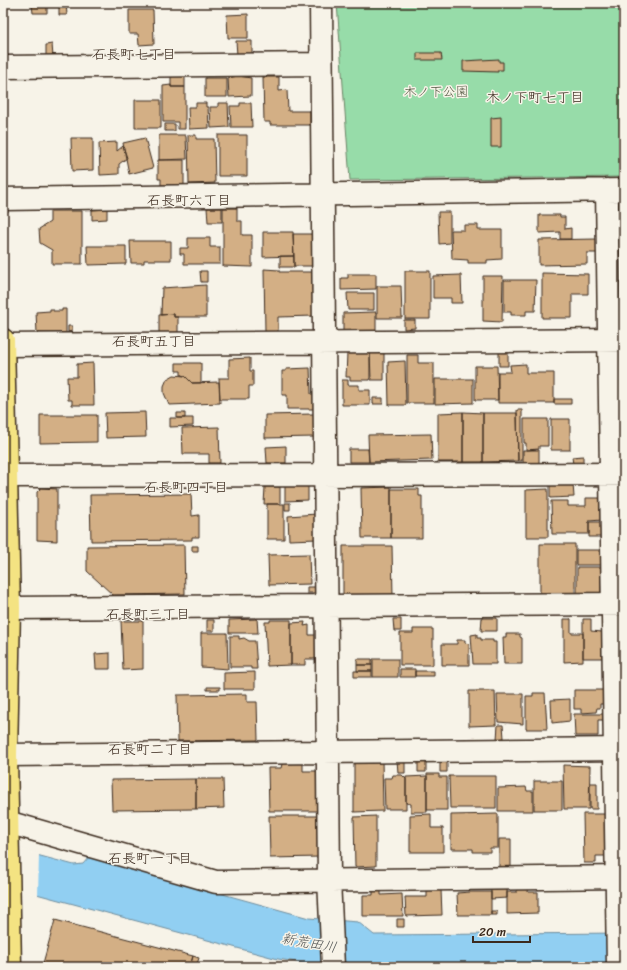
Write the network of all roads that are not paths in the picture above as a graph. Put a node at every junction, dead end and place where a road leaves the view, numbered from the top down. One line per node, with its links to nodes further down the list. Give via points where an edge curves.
1 (321, 3): 2 (street)
2 (321, 64): 3 (street); 5 (street)
3 (3, 67)
4 (616, 190): 5 (street); 8 (street)
5 (323, 194): 6 (street); 9 (street)
6 (3, 199)
7 (3, 340): 10 (highway)
8 (617, 340): 9 (street); 11 (street)
9 (324, 342): 10 (street); 12 (street)
10 (3, 345): 13 (highway)
11 (618, 474): 12 (street); 14 (street)
12 (325, 475): 13 (street); 15 (street)
13 (6, 476): 16 (highway)
14 (618, 604): 15 (street); 17 (street)
15 (327, 606): 16 (street); 18 (street)
16 (9, 608): 19 (highway)
17 (619, 749): 18 (street); 21 (street)
18 (328, 753): 19 (street); 22 (street)
19 (6, 755): 20 (highway)
20 (7, 828): 22 (street, via 216,882); 23 (highway)
21 (620, 877): 22 (street); 25 (street, via 617,915)
22 (329, 879): 24 (street)
23 (10, 967)
24 (333, 967)
25 (618, 967)

